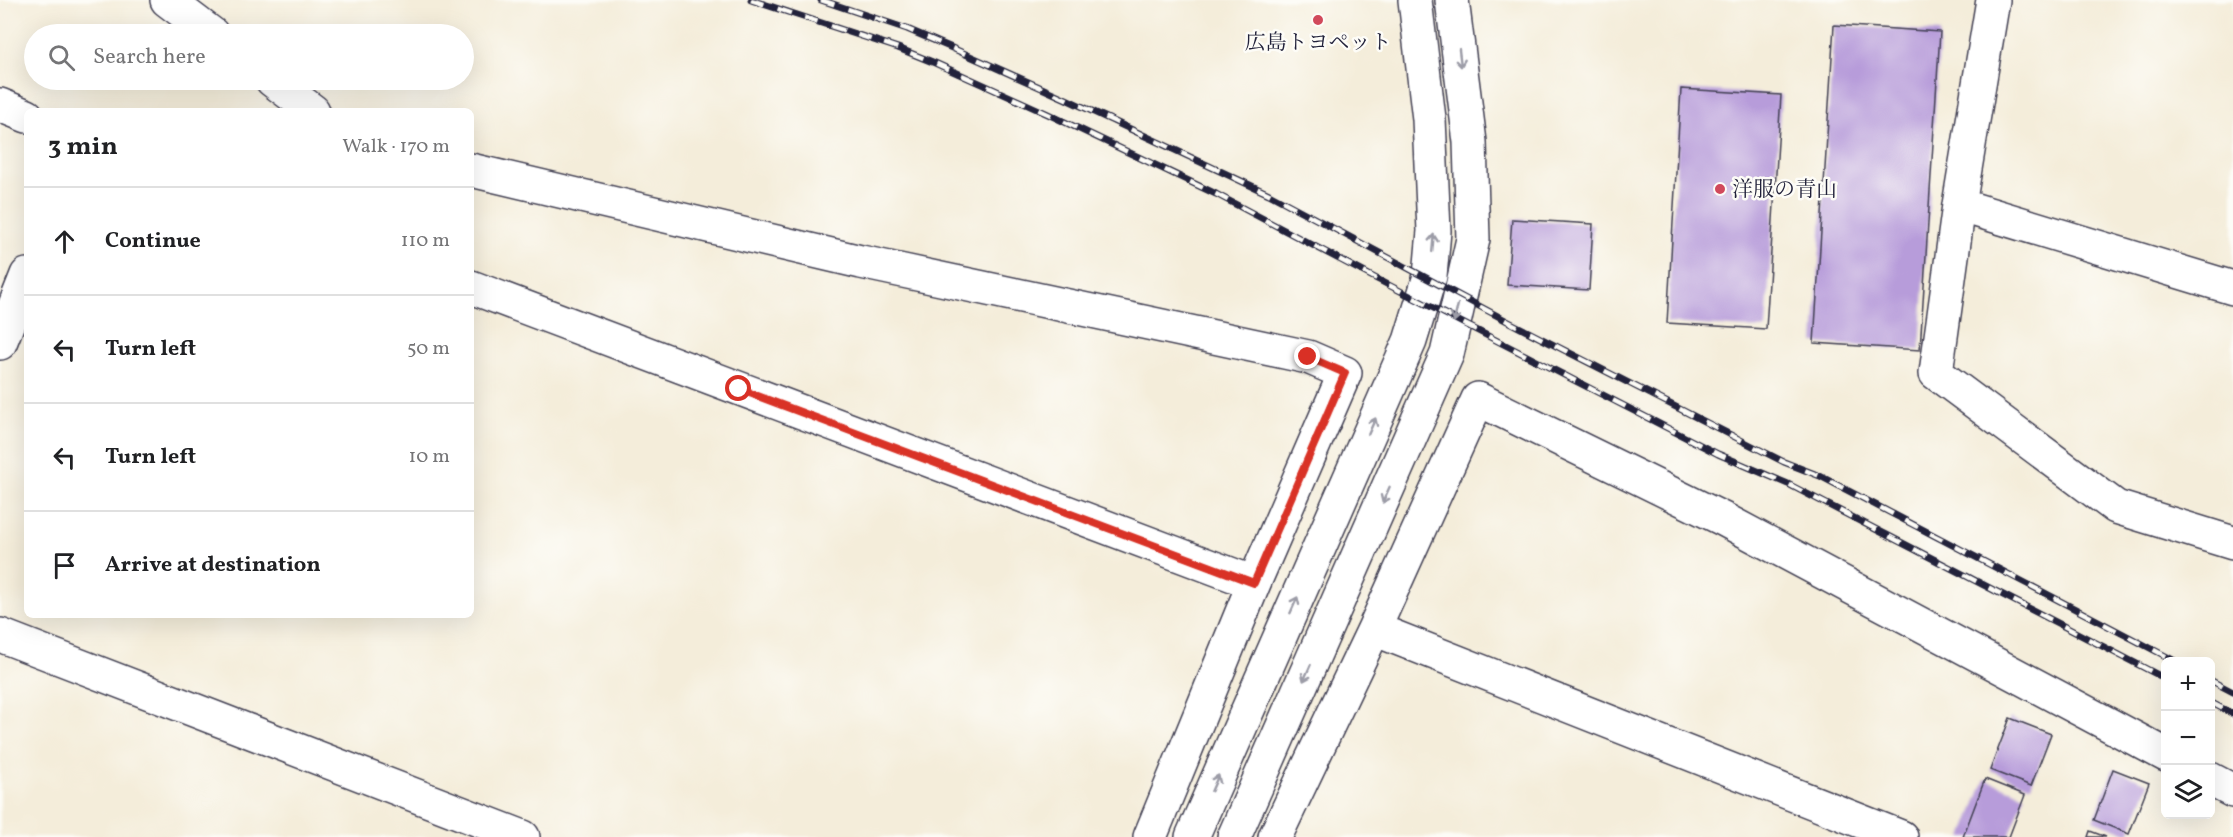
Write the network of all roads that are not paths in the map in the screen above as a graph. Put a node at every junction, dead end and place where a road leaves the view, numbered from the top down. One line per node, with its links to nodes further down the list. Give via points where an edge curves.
1 (166, 0): 5 (street)
2 (1415, 0): 25 (street, one-way to 2, via 1410,341 1430,276 1434,231 1429,119)
3 (1452, 0): 26 (street, one-way to 26, via 1470,142 1473,239 1447,354)
4 (1994, 0): 11 (street)
5 (198, 24)
6 (285, 90): 8 (street)
7 (0, 105): 9 (street)
8 (309, 108)
9 (24, 115)
10 (474, 171): 17 (street, via 861,262 1308,357 1345,373)
11 (1959, 206): 14 (street); 16 (street, via 1936,373 2116,507)
12 (24, 283): 15 (street)
13 (474, 288): 17 (street)
14 (2233, 288)
15 (0, 343)
16 (2233, 543)
17 (1254, 583): 24 (street)
18 (1374, 629): 20 (street, via 1478,399 1725,520); 27 (street); 28 (street)
19 (0, 635): 23 (street)
20 (2161, 752)
21 (2215, 781): 22 (street)
22 (2233, 791)
23 (523, 837)
24 (1150, 837)
25 (1192, 837)
26 (1234, 837)
27 (1275, 837)
28 (1901, 837)

